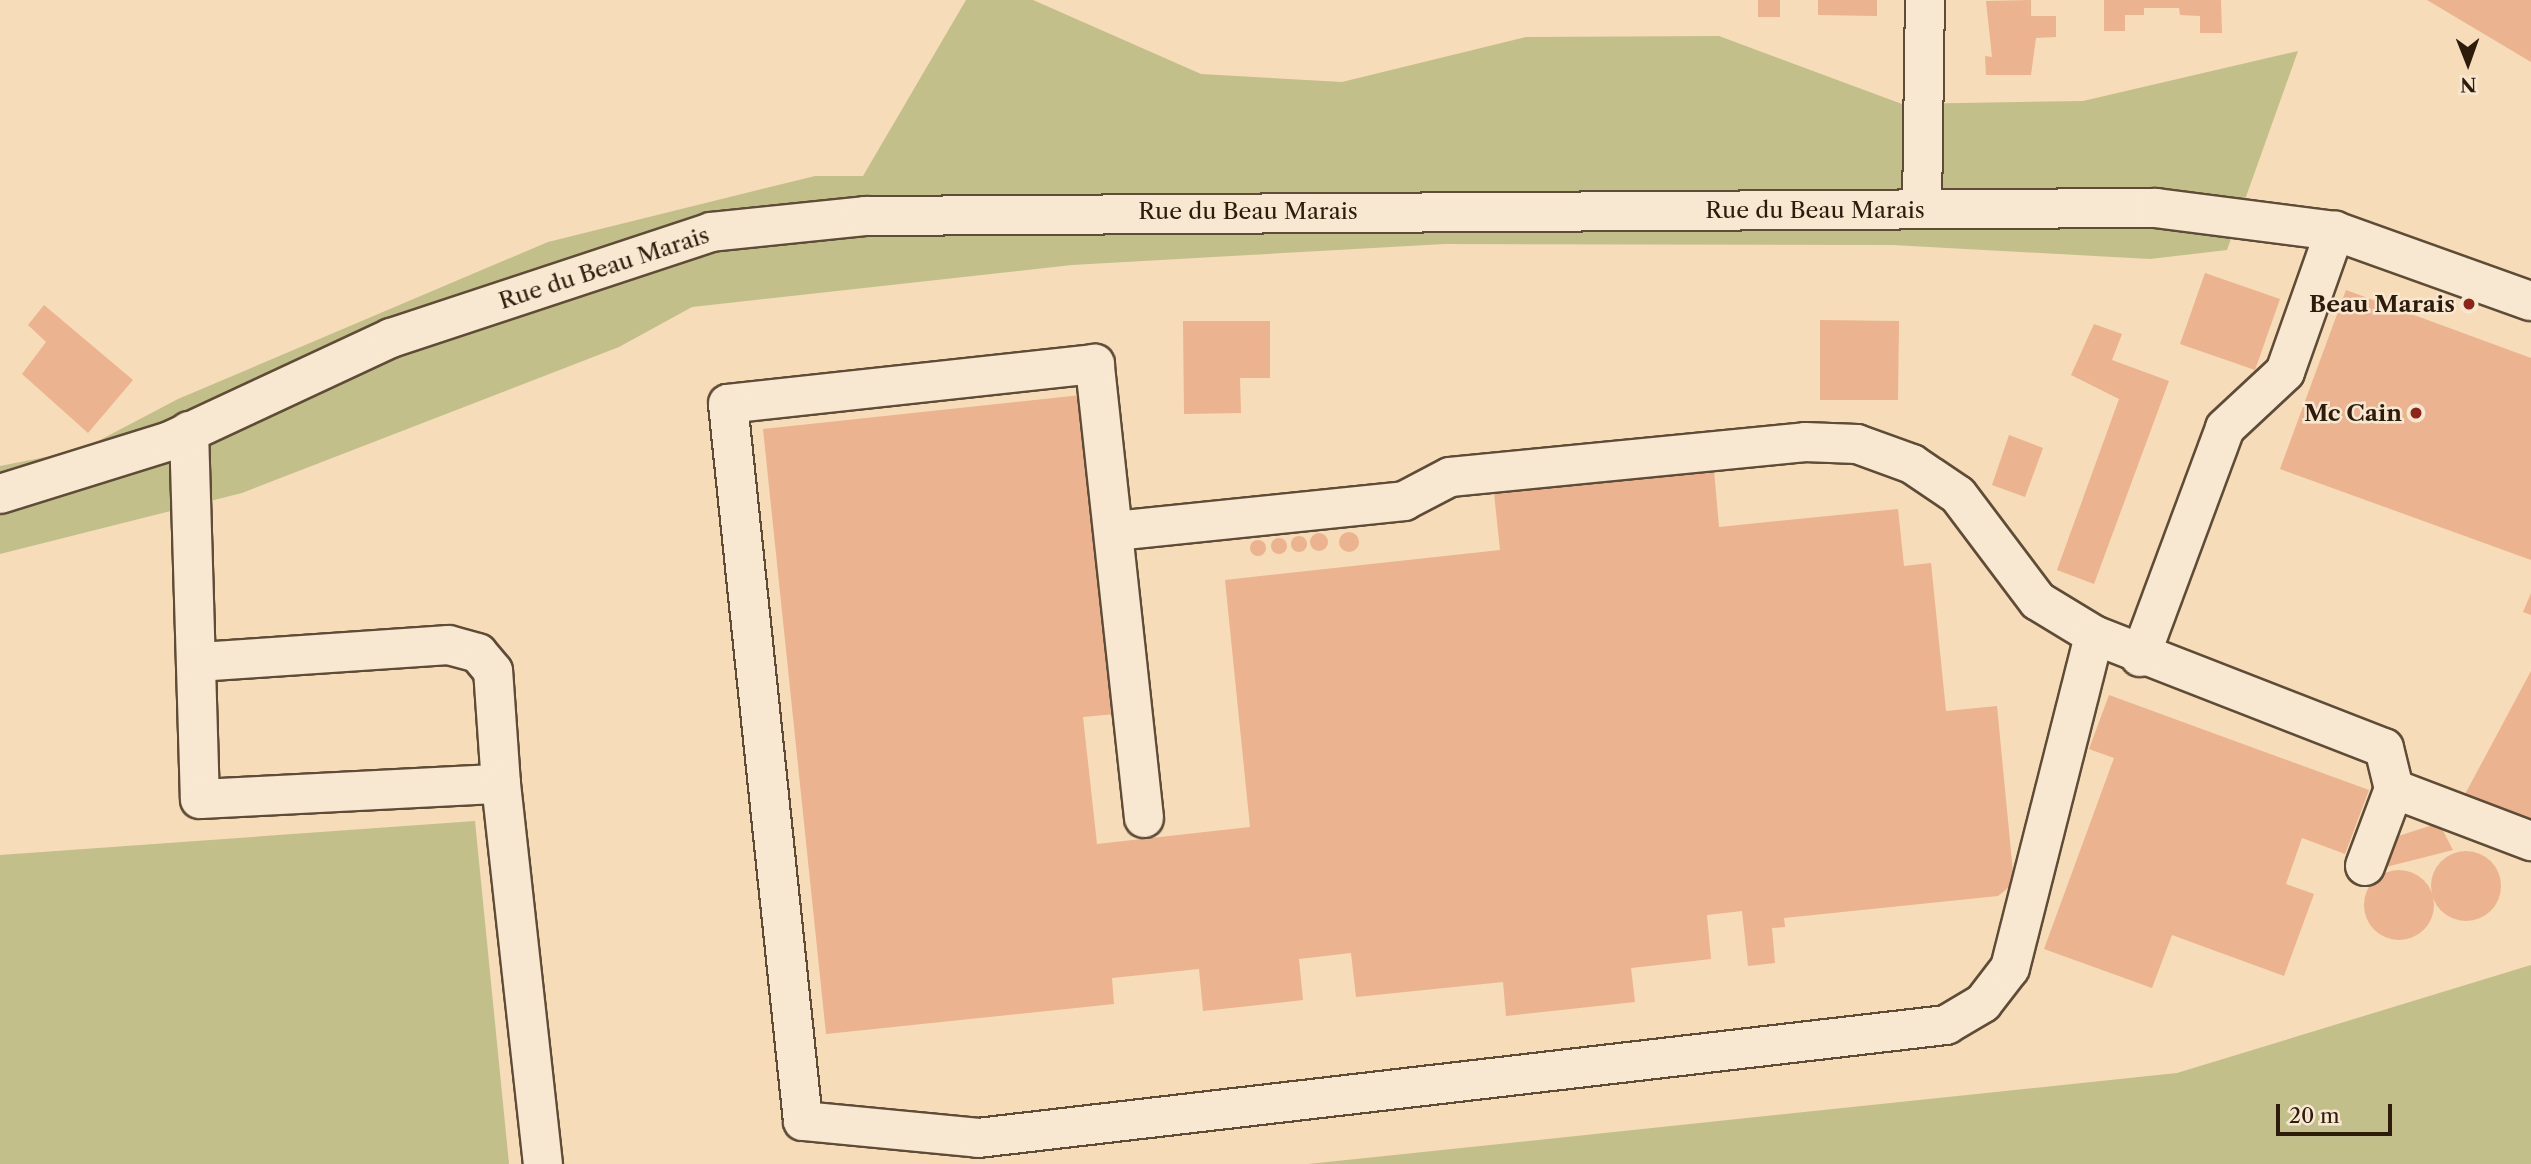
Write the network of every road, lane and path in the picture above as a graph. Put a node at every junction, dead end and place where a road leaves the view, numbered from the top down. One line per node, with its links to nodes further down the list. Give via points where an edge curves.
1 (1925, 0): 2 (street)
2 (1922, 209): 3 (street, Rue du Beau Marais, via 2156,208); 5 (street, Rue du Beau Marais, via 1063,212 865,216 711,232 391,338)
3 (2335, 230): 4 (street, Rue du Beau Marais); 9 (street, via 2285,372 2225,428)
4 (2529, 297)
5 (189, 431): 6 (street, Rue du Beau Marais); 10 (street)
6 (0, 494)
7 (1115, 531): 8 (street, via 1404,501 1450,477 1805,442 1857,444 1912,464 1958,495 2038,601); 8 (street, via 1095,364 728,404 803,1121 978,1138 1946,1025 1983,1003 2010,968); 13 (street)
8 (2094, 635): 9 (street)
9 (2140, 657): 12 (street, via 2384,748)
10 (198, 662): 11 (street, via 448,645 478,653 493,671); 11 (street, via 200,799)
11 (501, 784): 16 (street)
12 (2394, 789): 14 (street); 15 (street)
13 (1144, 818)
14 (2531, 841)
15 (2365, 866)
16 (543, 1164)

